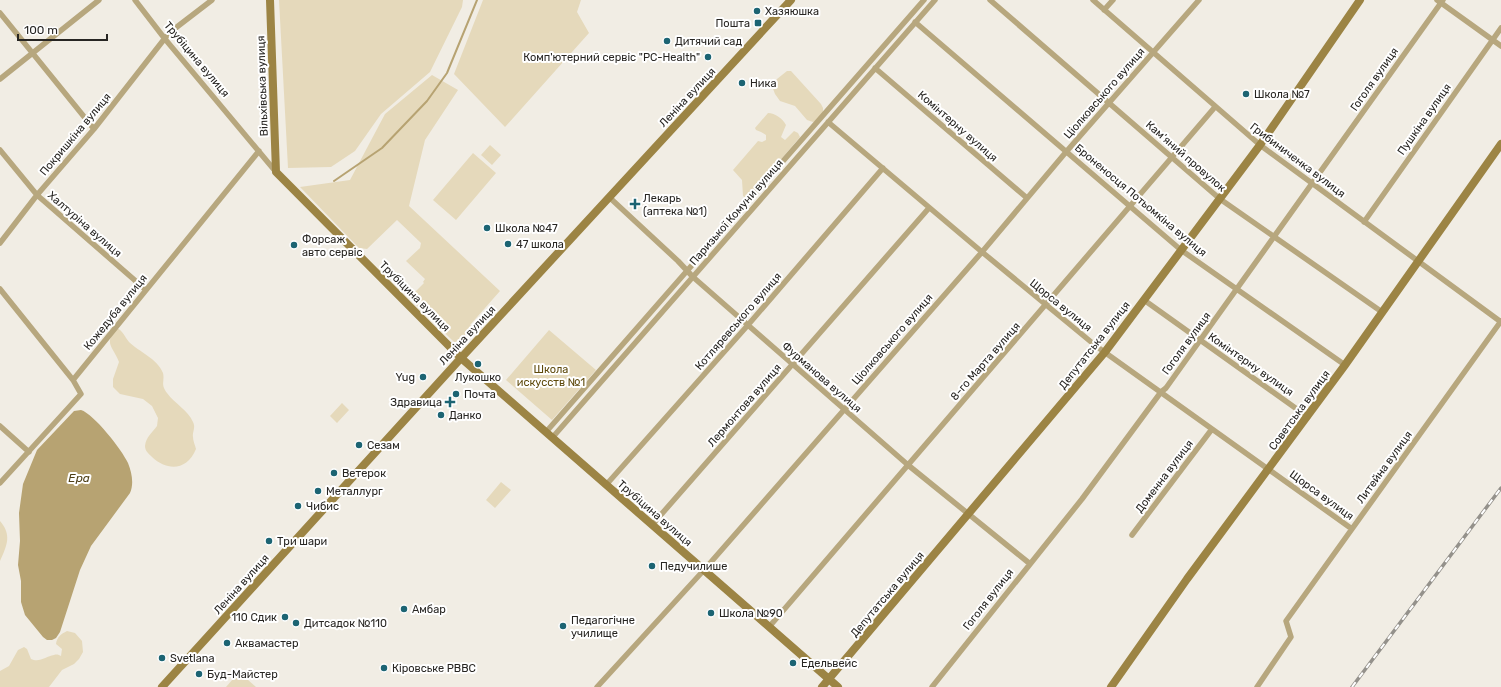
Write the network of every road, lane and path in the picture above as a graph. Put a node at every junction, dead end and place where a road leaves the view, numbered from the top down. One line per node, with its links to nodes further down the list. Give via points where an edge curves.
1 (99, 0): 22 (street)
2 (135, 0): 18 (street, Трубіцина вулиця)
3 (212, 0): 18 (street, Покришкіна вулиця)
4 (270, 0): 36 (street, Вільхівська вулиця)
5 (791, 0): 39 (street, Леніна вулиця)
6 (924, 0): 50 (street, Паризької Комуни вулиця)
7 (935, 0): 16 (street, Паризької Комуни вулиця)
8 (990, 0): 25 (street, Кам’яний провулок)
9 (1093, 0): 14 (street, Грибиниченка вулиця)
10 (1113, 0): 14 (street)
11 (1199, 0): 21 (street, Ціолковського вулиця)
12 (1360, 0): 30 (street, Депутатська вулиця)
13 (1440, 1): 19 (street); 37 (street, Гоголя вулиця)
14 (1104, 10): 21 (street, Грибиниченка вулиця)
15 (0, 13): 22 (street)
16 (915, 22): 23 (street, Паризької Комуни вулиця); 33 (street, Броненосця Потьомкіна вулиця)
17 (1501, 28): 19 (street, Пушкіна вулиця)
18 (165, 38): 28 (street, Покришкіна вулиця); 32 (street, Трубіцина вулиця)
19 (1493, 40): 20 (street); 44 (street, Пушкіна вулиця)
20 (1501, 46)
21 (1153, 52): 25 (street, Ціолковського вулиця); 26 (street, Грибиниченка вулиця)
22 (32, 54): 24 (street); 28 (street)
23 (875, 68): 27 (street, Паризької Комуни вулиця); 40 (street, Комінтерну вулиця)
24 (0, 79)
25 (1109, 103): 33 (street, Ціолковського вулиця); 34 (street, Кам’яний провулок)
26 (1215, 107): 30 (street, Грибиниченка вулиця); 34 (street, 8-го Марта вулиця)
27 (828, 122): 35 (street, Щорса вулиця); 51 (street, Паризької Комуни вулиця)
28 (94, 129): 38 (street, Покришкіна вулиця)
29 (1501, 144): 49 (street, Советська вулиця)
30 (1260, 145): 37 (street, Грибиниченка вулиця); 41 (street, Депутатська вулиця)
31 (0, 150): 38 (street, Халтуріна вулиця)
32 (259, 151): 36 (street, Трубіцина вулиця); 54 (street, Кожедуба вулиця)
33 (1066, 152): 40 (street, Ціолковського вулиця); 42 (street, Броненосця Потьомкіна вулиця)
34 (1172, 157): 41 (street, Кам’яний провулок); 42 (street, 8-го Марта вулиця)
35 (883, 168): 43 (street, Щорса вулиця); 59 (street, Котляревського вулиця)
36 (276, 172): 62 (street, Трубіцина вулиця)
37 (1312, 184): 44 (street, Грибиниченка вулиця); 45 (street, Гоголя вулиця)
38 (37, 195): 46 (street, Покришкіна вулиця); 54 (street, Халтуріна вулиця)
39 (609, 197): 50 (street, Фурманова вулиця); 62 (street, Леніна вулиця)
40 (1027, 198): 48 (street, Ціолковського вулиця)
41 (1220, 199): 45 (street, Кам’яний провулок); 47 (street, Депутатська вулиця)
42 (1130, 206): 47 (street, Броненосця Потьомкіна вулиця); 56 (street, 8-го Марта вулиця)
43 (929, 208): 48 (street, Щорса вулиця); 63 (street, Лермонтова вулиця)
44 (1364, 222): 49 (street, Грибиниченка вулиця)
45 (1274, 237): 53 (street, Гоголя вулиця); 57 (street, Кам’яний провулок)
46 (0, 243)
47 (1181, 250): 53 (street, Броненосця Потьомкіна вулиця); 55 (street, Депутатська вулиця)
48 (982, 252): 56 (street, Щорса вулиця); 67 (street, Ціолковського вулиця)
49 (1418, 261): 57 (street, Советська вулиця); 58 (street, Грибиниченка вулиця)
50 (687, 271): 51 (street, Фурманова вулиця); 71 (street, Паризької Комуни вулиця)
51 (693, 277): 59 (street, Фурманова вулиця); 71 (street, Паризької Комуни вулиця)
52 (0, 289): 65 (street)
53 (1236, 289): 60 (street, Гоголя вулиця); 64 (street, Броненосця Потьомкіна вулиця)
54 (146, 290): 65 (street, Кожедуба вулиця)
55 (1144, 300): 60 (street, Комінтерну вулиця); 61 (street, Депутатська вулиця)
56 (1045, 306): 61 (street, Щорса вулиця); 73 (street, 8-го Марта вулиця)
57 (1382, 312): 64 (street, Советська вулиця)
58 (1501, 321): 79 (street, Литейна вулиця)
59 (748, 325): 63 (street, Фурманова вулиця); 76 (street, Котляревського вулиця)
60 (1200, 340): 66 (street, Гоголя вулиця); 68 (street, Комінтерну вулиця)
61 (1105, 352): 66 (street, Щорса вулиця); 77 (street, Депутатська вулиця)
62 (461, 358): 71 (street, Трубіцина вулиця); 85 (street, Леніна вулиця)
63 (794, 365): 67 (street, Фурманова вулиця); 78 (street, Лермонтова вулиця)
64 (1345, 365): 68 (street, Советська вулиця)
65 (72, 380): 72 (street, via 81,394)
66 (1161, 392): 70 (street, Щорса вулиця); 81 (street, Гоголя вулиця, via 1082,499)
67 (843, 409): 73 (street, Фурманова вулиця); 82 (street, Ціолковського вулиця)
68 (1308, 417): 74 (street, Советська вулиця)
69 (0, 426): 72 (street)
70 (1212, 429): 74 (street, Щорса вулиця); 80 (street, Доменна вулиця)
71 (549, 435): 76 (street, Трубіцина вулиця)
72 (28, 452): 75 (street)
73 (908, 465): 77 (street, Фурманова вулиця); 83 (street, 8-го Марта вулиця)
74 (1269, 470): 79 (street, Щорса вулиця); 90 (street, Советська вулиця, via 1187,579)
75 (0, 483)
76 (606, 485): 78 (street, Трубіцина вулиця)
77 (968, 514): 81 (street, Фурманова вулиця); 84 (street, Депутатська вулиця)
78 (652, 525): 82 (street, Трубіцина вулиця)
79 (1352, 529): 91 (street, Литейна вулиця, via 1286,621 1291,637)
80 (1132, 535)
81 (1030, 563): 89 (street, Гоголя вулиця)
82 (704, 570): 83 (street, Трубіцина вулиця); 86 (street, Ціолковського вулиця)
83 (769, 627): 84 (street, Трубіцина вулиця)
84 (829, 679): 87 (street, Депутатська вулиця); 88 (street, Трубіцина вулиця)
85 (162, 687)
86 (597, 687)
87 (822, 687)
88 (838, 687)
89 (932, 687)
90 (1111, 687)
91 (1257, 687)

